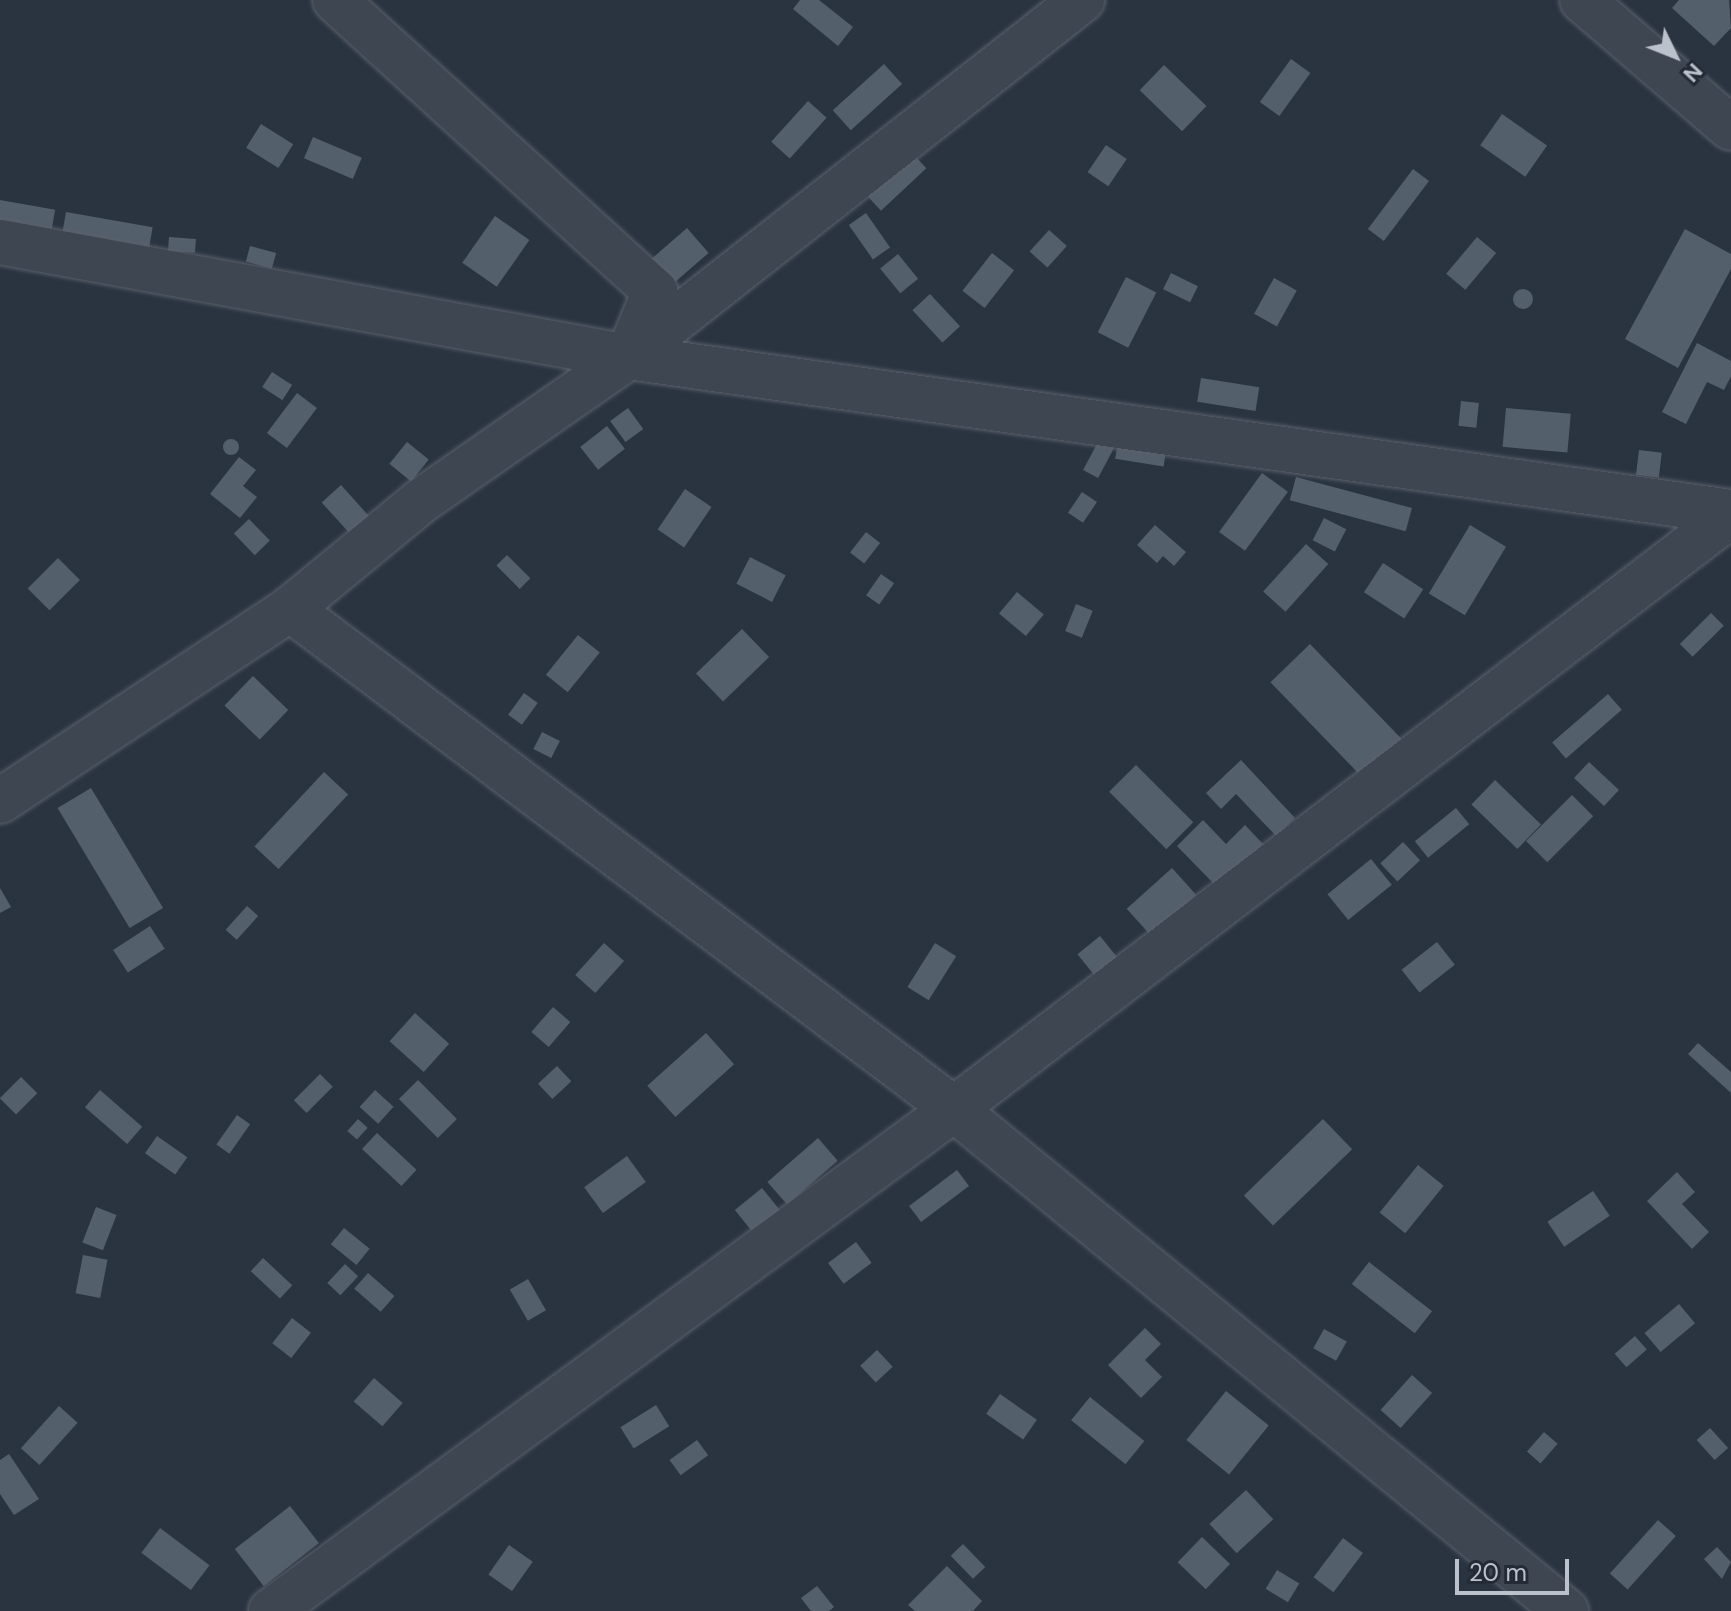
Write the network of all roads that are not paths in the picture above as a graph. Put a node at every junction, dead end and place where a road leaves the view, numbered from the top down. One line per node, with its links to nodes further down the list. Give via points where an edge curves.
1 (335, 0): 6 (street, via 655,291)
2 (1082, 0): 6 (street)
3 (1582, 0): 4 (street)
4 (1731, 128)
5 (0, 242): 6 (street)
6 (628, 357): 7 (street); 8 (street, via 421,501)
7 (1731, 513): 10 (street)
8 (290, 609): 9 (street); 10 (street)
9 (0, 801)
10 (954, 1109): 11 (street); 12 (street)
11 (271, 1611)
12 (1566, 1611)

